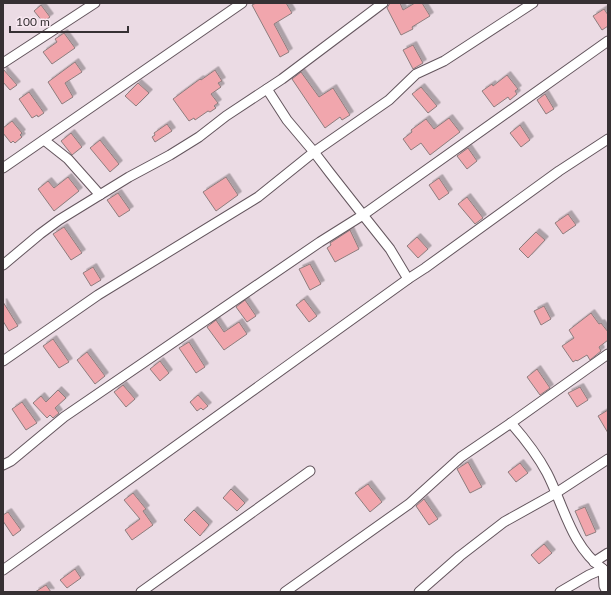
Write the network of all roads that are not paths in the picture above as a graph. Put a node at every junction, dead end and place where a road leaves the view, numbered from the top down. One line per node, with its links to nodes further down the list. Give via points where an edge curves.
1 (95, 3): 6 (street)
2 (242, 3): 9 (street)
3 (383, 3): 7 (street)
4 (534, 3): 10 (street, via 444,61 416,74 389,100)
5 (608, 41): 13 (street)
6 (3, 63)
7 (267, 89): 10 (street, via 287,120); 12 (street, via 170,155)
8 (608, 139): 15 (street)
9 (44, 140): 11 (street); 12 (street, via 73,164)
10 (314, 152): 13 (street); 17 (street, via 258,197 98,295)
11 (3, 168)
12 (100, 195): 14 (street, via 59,220)
13 (363, 215): 15 (street, via 390,249); 20 (street, via 64,417)
14 (3, 264)
15 (408, 278): 26 (street)
16 (608, 354): 18 (street)
17 (3, 360)
18 (511, 423): 22 (street, via 533,450); 28 (street, via 461,457 409,504)
19 (608, 459): 22 (street)
20 (3, 465)
21 (310, 470): 27 (street)
22 (556, 493): 24 (street, via 576,539); 29 (street, via 504,522)
23 (608, 553): 24 (street)
24 (594, 562): 25 (street)
25 (603, 569): 30 (street); 31 (street)
26 (3, 570)
27 (141, 592)
28 (285, 592)
29 (419, 592)
30 (560, 592)
31 (607, 592)

